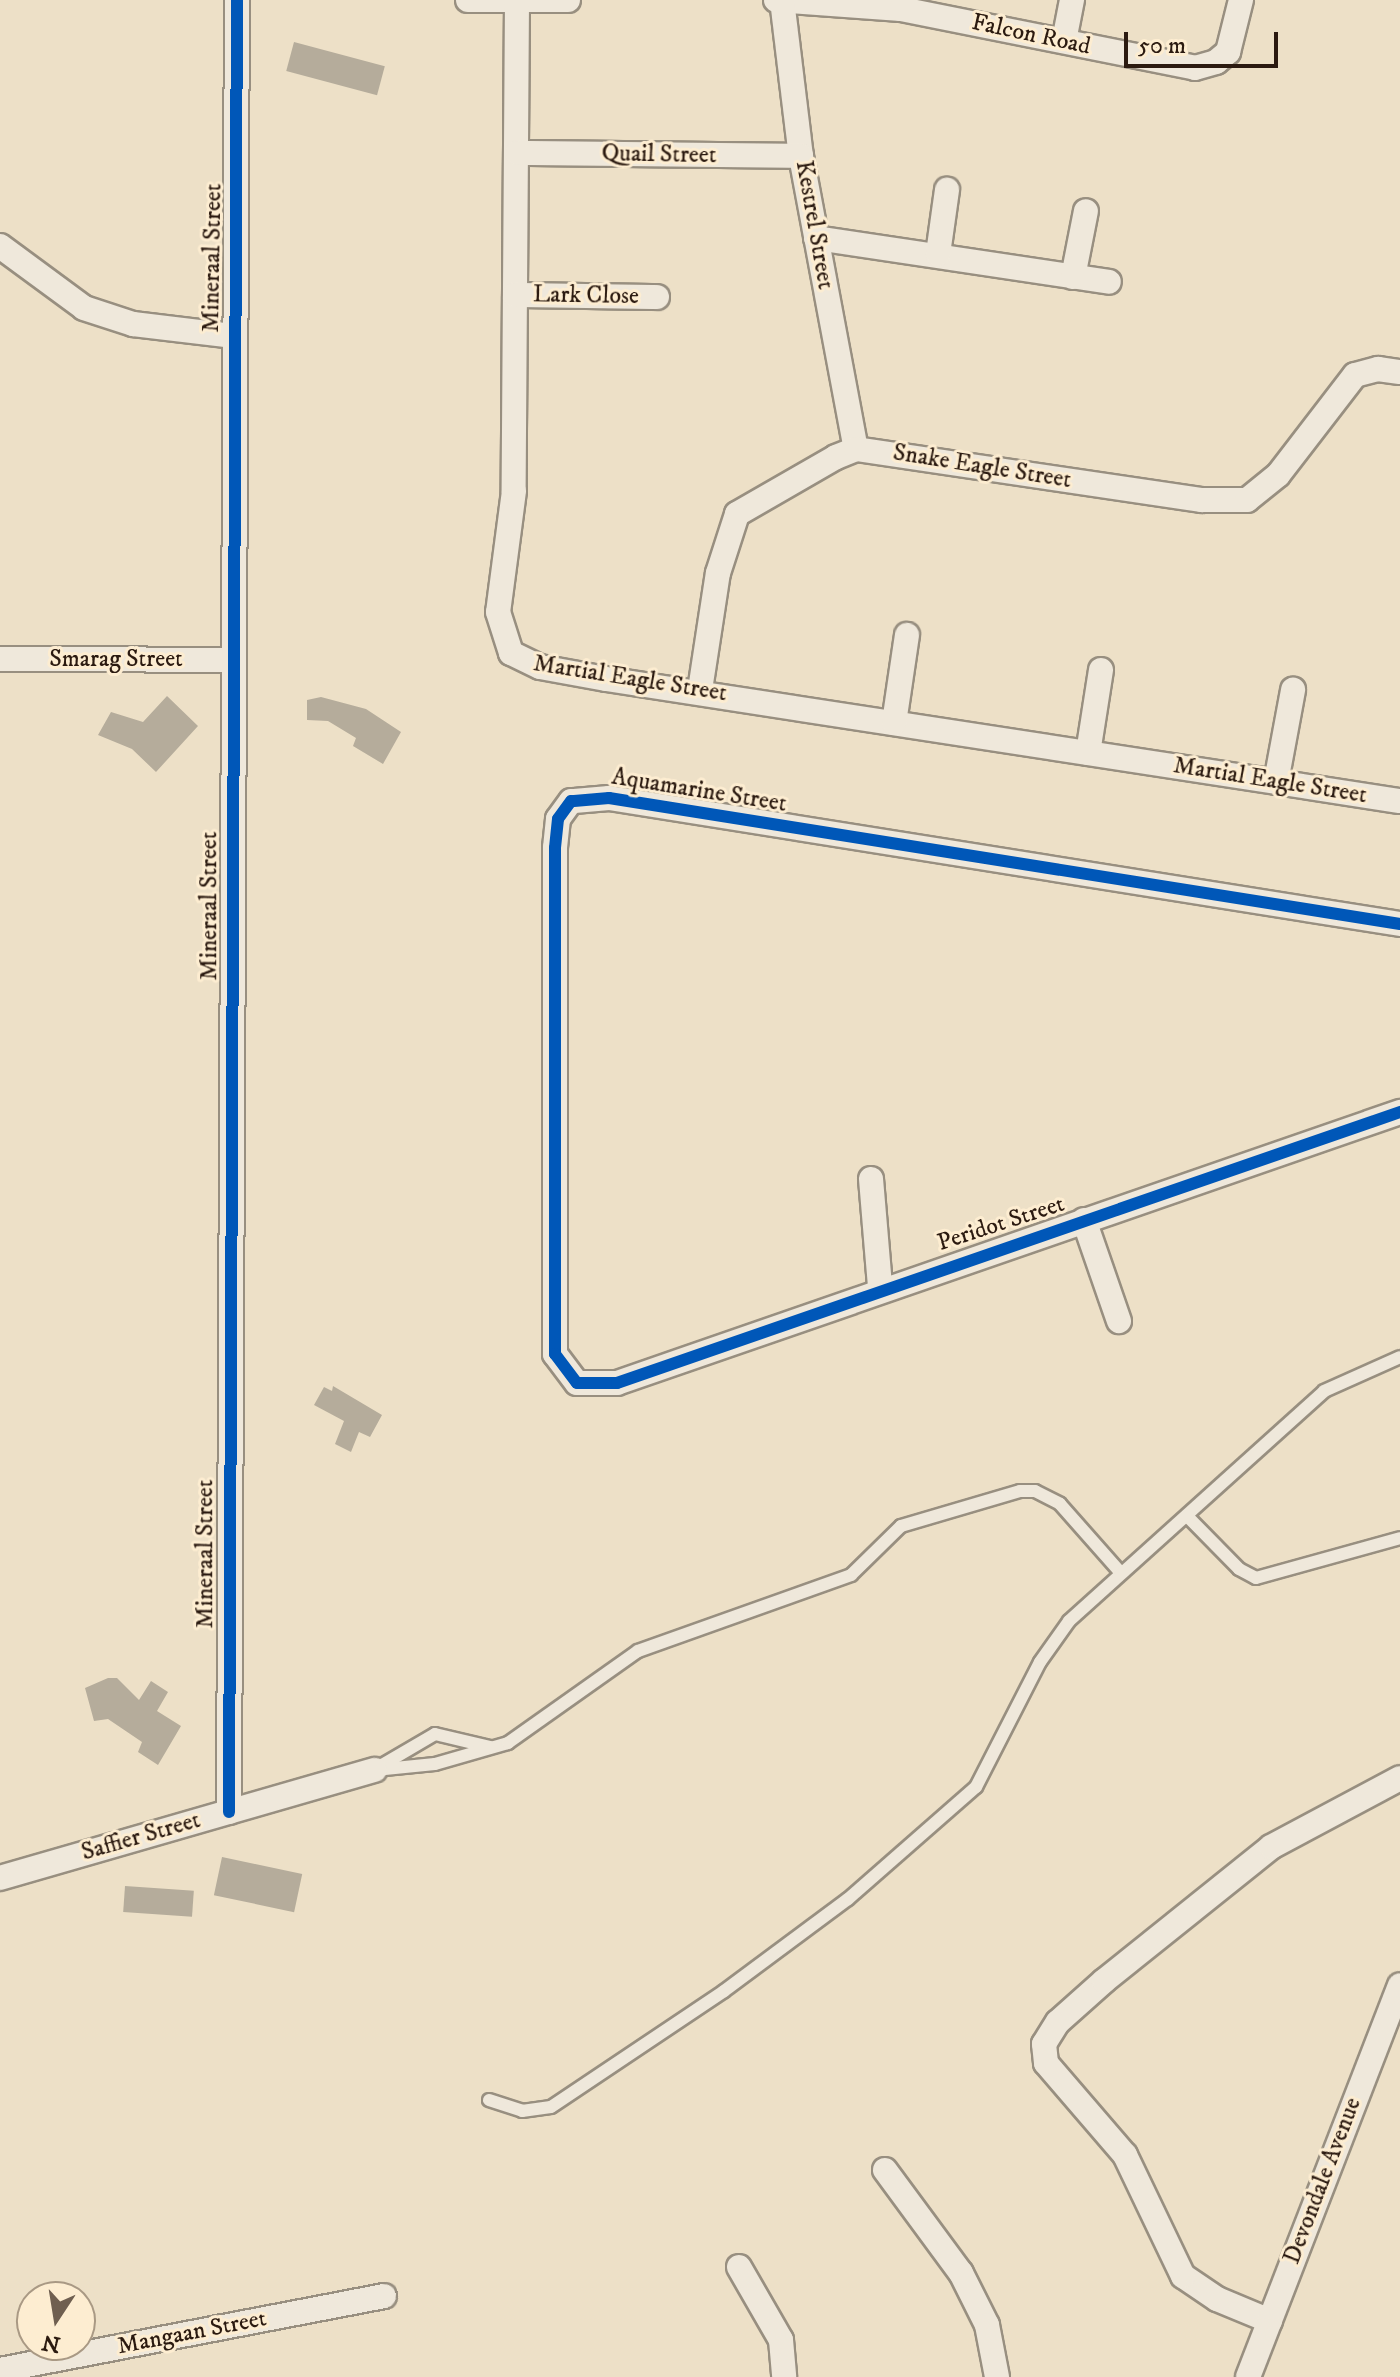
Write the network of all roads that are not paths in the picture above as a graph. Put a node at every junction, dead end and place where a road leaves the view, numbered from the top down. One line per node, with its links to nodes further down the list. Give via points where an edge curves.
1 (237, 0): 22 (street, Mineraal Street)
2 (468, 0): 8 (street)
3 (568, 0): 8 (street)
4 (776, 0): 5 (street, Falcon Road)
5 (782, 0): 9 (street, Falcon Road); 12 (street, Kestrel Street)
6 (1072, 0): 10 (street)
7 (1241, 0): 10 (street, Falcon Road, via 1228,52 1206,66 1171,64)
8 (517, 1): 11 (street, Martial Eagle Street)
9 (902, 4): 10 (street, Falcon Road)
10 (1064, 41)
11 (518, 153): 12 (street, Quail Street); 20 (street, Martial Eagle Street)
12 (801, 156): 15 (street, Kestrel Street)
13 (947, 190): 17 (street)
14 (1086, 211): 18 (street)
15 (816, 238): 17 (street); 24 (street, Kestrel Street)
16 (0, 246): 22 (street, via 84,308 133,324)
17 (938, 254): 18 (street)
18 (1073, 277): 19 (street)
19 (1109, 282)
20 (515, 295): 21 (street, Lark Close); 29 (street, Martial Eagle Street, via 514,491 498,612 504,641 523,661 540,667)
21 (657, 297)
22 (234, 336): 27 (street, Mineraal Street)
23 (1400, 372): 24 (street, Snake Eagle Street, via 1364,370 1333,399 1278,475 1247,500 1202,500)
24 (856, 449): 29 (street, via 784,483 737,514 718,573)
25 (907, 635): 31 (street)
26 (0, 659): 27 (street, Smarag Street)
27 (232, 660): 49 (street, Mineraal Street)
28 (1101, 670): 32 (street)
29 (700, 690): 31 (street, Martial Eagle Street)
30 (1293, 690): 33 (street)
31 (894, 723): 32 (street, Martial Eagle Street)
32 (1088, 753): 33 (street, Martial Eagle Street)
33 (1276, 782): 34 (street, Martial Eagle Street)
34 (1400, 801)
35 (1400, 924): 42 (street, Aquamarine Street, via 609,798 571,801 558,819 555,848 552,1334 555,1354 569,1378 589,1386)
36 (1400, 1112): 38 (street, Peridot Street)
37 (871, 1179): 39 (street)
38 (1084, 1220): 39 (street, Peridot Street); 40 (street)
39 (880, 1287): 42 (street, Peridot Street)
40 (1119, 1321)
41 (1400, 1357): 43 (lane, via 1324,1391)
42 (617, 1383)
43 (1187, 1516): 44 (lane, via 1239,1569 1256,1578); 45 (lane)
44 (1400, 1538)
45 (1121, 1573): 46 (lane, via 1060,1504 1035,1491 1020,1491 901,1526 851,1575 638,1651 515,1739); 52 (lane, via 1053,1639 983,1777 934,1829 724,1991 569,2097 530,2111)
46 (490, 1747): 47 (lane, via 435,1764); 47 (lane, via 435,1734)
47 (375, 1770): 49 (street, Saffier Street)
48 (1400, 1778): 56 (street, via 1271,1847 1104,1981 1058,2022 1044,2044 1046,2063 1125,2155 1183,2276 1217,2299)
49 (229, 1812): 50 (street, Saffier Street)
50 (0, 1878)
51 (1400, 1985): 56 (street, Devondale Avenue)
52 (489, 2100)
53 (885, 2170): 59 (street, via 967,2283 987,2325)
54 (739, 2267): 58 (street, via 781,2340)
55 (384, 2296): 57 (street, Mangaan Street)
56 (1270, 2321): 60 (street, Devondale Avenue)
57 (0, 2370)
58 (784, 2377)
59 (997, 2377)
60 (1248, 2377)

